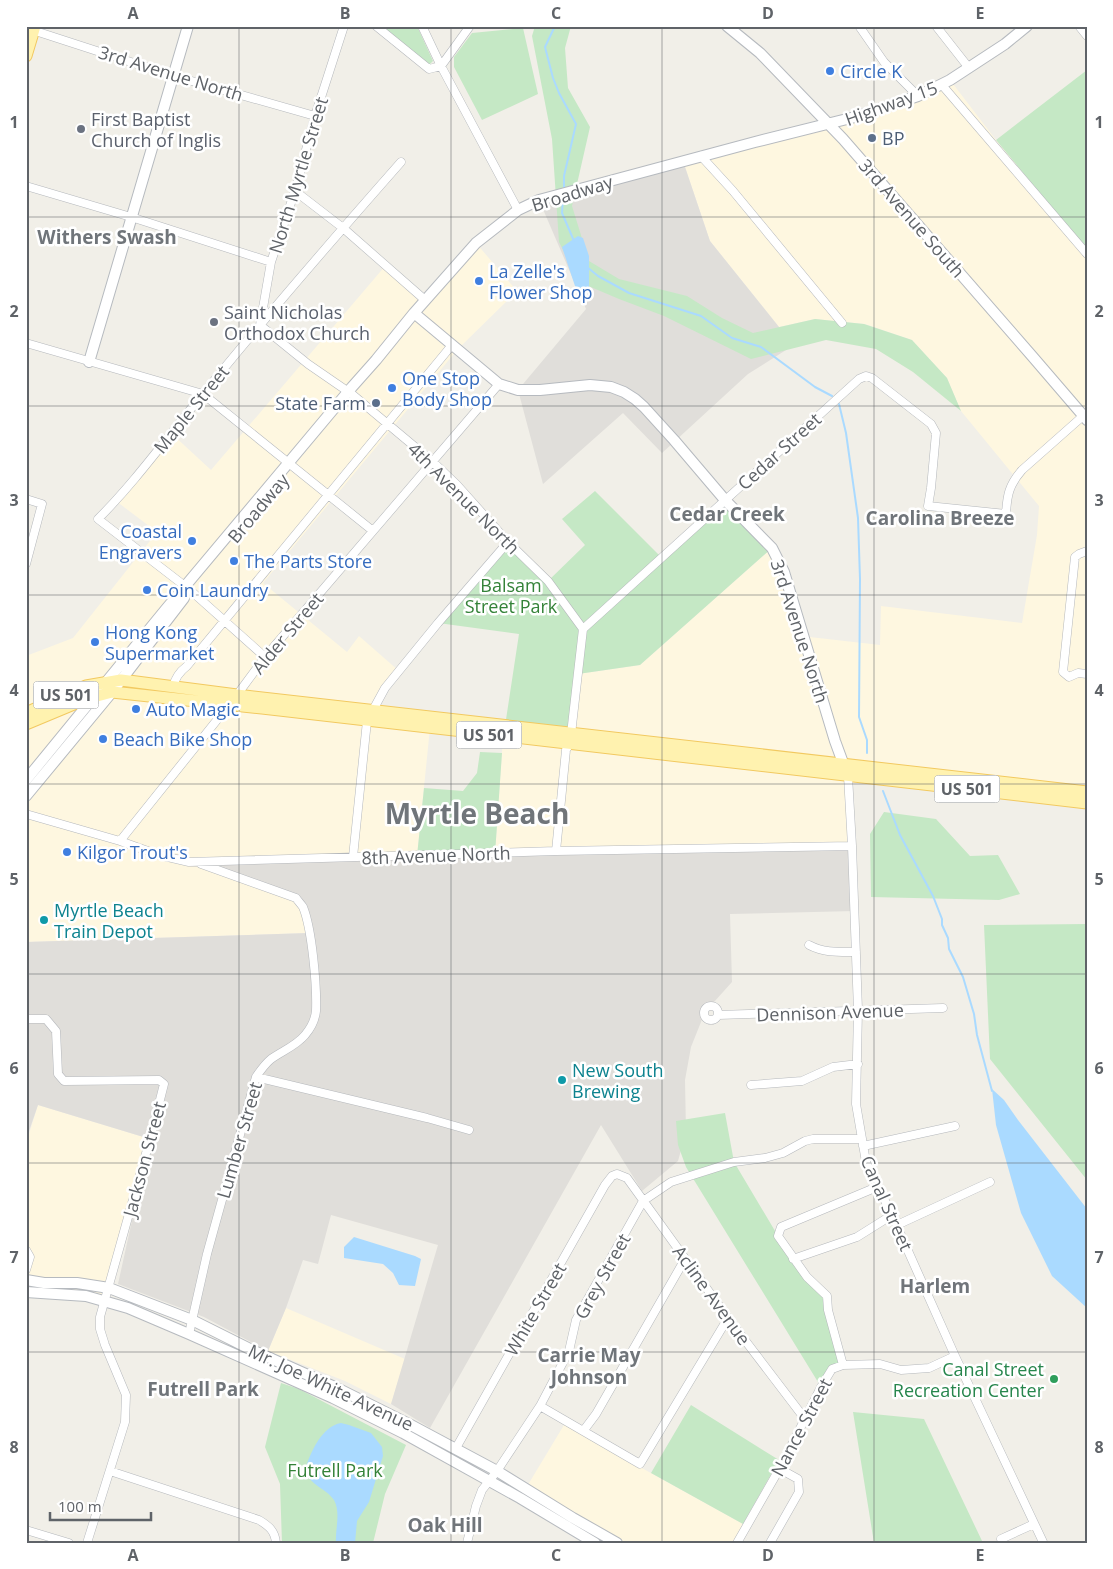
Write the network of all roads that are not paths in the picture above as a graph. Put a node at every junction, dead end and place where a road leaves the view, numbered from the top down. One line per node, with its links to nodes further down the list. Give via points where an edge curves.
1 (188, 26): 16 (main road)
2 (344, 26): 19 (street, North Myrtle Street)
3 (376, 26): 14 (street, via 429,69)
4 (422, 26): 14 (street)
5 (470, 26): 14 (street)
6 (727, 26): 20 (main road, 3rd Avenue South, via 760,53)
7 (859, 26): 18 (street, via 884,62)
8 (936, 26): 15 (street)
9 (1028, 26): 15 (main road, Highway 15)
10 (1079, 26): 12 (street)
11 (32, 28): 13 (main road); 16 (street, 3rd Avenue North)
12 (1087, 36)
13 (26, 56)
14 (440, 66): 25 (street)
15 (969, 68): 17 (main road, Highway 15)
16 (174, 76): 19 (street, 3rd Avenue North); 26 (main road)
17 (942, 85): 18 (main road, Highway 15); 28 (street)
18 (918, 96): 20 (main road, Highway 15)
19 (316, 116): 24 (street, North Myrtle Street)
20 (827, 124): 21 (main road, Broadway); 40 (main road, 3rd Avenue South)
21 (701, 156): 25 (main road, Broadway, via 539,200); 32 (street, via 733,190)
22 (401, 162): 27 (street, Maple Street)
23 (26, 186): 26 (street)
24 (295, 191): 27 (street); 29 (street, North Myrtle Street)
25 (518, 210): 30 (main road, Broadway, via 476,243)
26 (131, 217): 29 (street); 36 (main road)
27 (343, 228): 30 (street); 33 (street, Maple Street)
28 (1087, 254)
29 (271, 262): 33 (street, North Myrtle Street)
30 (426, 300): 31 (main road, Broadway)
31 (414, 313): 35 (main road, 3rd Avenue North); 39 (main road, Broadway)
32 (842, 323)
33 (260, 326): 38 (street, Maple Street); 39 (street, 4th Avenue North)
34 (26, 343): 36 (street)
35 (452, 345): 37 (main road, 3rd Avenue North); 41 (street)
36 (89, 362): 38 (street)
37 (499, 384): 42 (street, Alder Street); 46 (main road, 3rd Avenue North, via 518,390 590,385 624,392 644,407)
38 (203, 394): 43 (street); 51 (street, Maple Street, via 98,519)
39 (350, 394): 41 (street, 4th Avenue North); 43 (main road, Broadway)
40 (1085, 418): 46 (street, Cedar Street, via 1013,480 1006,514 928,506 936,433 931,424 866,376)
41 (388, 424): 42 (street, 4th Avenue North); 44 (street)
42 (433, 462): 47 (street, Alder Street); 48 (street, 4th Avenue North)
43 (290, 465): 44 (street); 51 (main road, Broadway)
44 (328, 495): 47 (street); 52 (street)
45 (26, 499): 50 (street, via 42,504)
46 (725, 500): 53 (street, Cedar Street); 66 (main road, 3rd Avenue North, via 772,548 784,572)
47 (374, 531): 54 (street, Alder Street)
48 (508, 542): 53 (street, 4th Avenue North, via 548,581); 63 (street, via 389,682)
49 (1087, 551): 55 (street, via 1076,557 1063,672 1069,677)
50 (26, 564)
51 (187, 588): 52 (street); 56 (main road, Broadway); 57 (main road, Broadway)
52 (225, 621): 54 (street); 58 (street, via 180,672)
53 (583, 628): 65 (street)
54 (265, 657): 59 (street, Alder Street)
55 (1087, 674)
56 (121, 680): 57 (main road, US 501); 58 (main road, US 501)
57 (110, 687): 60 (main road, US 501); 61 (main road, US 501); 62 (main road, US 501, via 86,686); 69 (main road, Broadway)
58 (172, 688): 59 (main road, US 501)
59 (237, 695): 61 (street, Alder Street); 63 (main road, US 501)
60 (95, 697): 64 (main road, US 501); 67 (main road)
61 (229, 704): 63 (main road, US 501); 72 (street, Alder Street)
62 (26, 713)
63 (370, 715): 65 (main road, US 501); 75 (street)
64 (26, 724)
65 (570, 738): 66 (main road, US 501); 74 (street)
66 (846, 770): 68 (main road, US 501); 70 (main road, US 501); 73 (street, Canal Street)
67 (26, 780)
68 (1087, 792)
69 (26, 796)
70 (1087, 803)
71 (26, 814): 72 (street, 8th Avenue North)
72 (120, 841): 76 (street, 8th Avenue North, via 159,855)
73 (852, 846): 74 (street, 8th Avenue North); 78 (street, Canal Street)
74 (556, 851): 75 (street, 8th Avenue North)
75 (352, 857): 76 (street, 8th Avenue North)
76 (196, 862): 84 (street, Lumber Street, via 296,898 302,906 309,933 316,1012 312,1025 298,1043 271,1060)
77 (809, 945): 78 (street, via 818,950)
78 (856, 952): 80 (street, Canal Street)
79 (943, 1008): 80 (street, Dennison Avenue)
80 (858, 1010): 81 (street, Dennison Avenue); 83 (street, Canal Street)
81 (718, 1015)
82 (26, 1019): 100 (street, Jackson Street, via 46,1019 56,1030 58,1074 64,1081 159,1080 164,1084)
83 (858, 1064): 85 (street, via 833,1067 802,1081); 88 (street, Canal Street, via 856,1104)
84 (256, 1077): 87 (street); 104 (street, Lumber Street)
85 (751, 1085)
86 (955, 1126): 88 (street)
87 (469, 1130)
88 (862, 1142): 91 (street, Canal Street, via 866,1162); 92 (street, via 805,1141 783,1153 734,1162 670,1182)
89 (617, 1174): 92 (street, Acline Avenue, via 627,1178); 111 (street, White Street, via 606,1185)
90 (990, 1182): 94 (street)
91 (877, 1187): 93 (street, Canal Street); 97 (street, via 782,1227 778,1236)
92 (643, 1200): 96 (street, Acline Avenue); 108 (street, Grey Street, via 576,1320 569,1351)
93 (892, 1215): 94 (street, Canal Street); 97 (street, via 857,1238)
94 (897, 1225): 106 (street, Canal Street)
95 (26, 1250): 98 (street, via 30,1257)
96 (685, 1259): 103 (street, Acline Avenue); 110 (street)
97 (793, 1259): 107 (street, via 826,1296)
98 (26, 1270)
99 (26, 1280): 100 (main road, Mr. Joe White Avenue)
100 (110, 1288): 102 (street, Jackson Street); 104 (main road, Mr. Joe White Avenue)
101 (26, 1292): 102 (main road, Mr. Joe White Avenue, via 86,1296)
102 (105, 1301): 105 (main road, Mr. Joe White Avenue); 113 (street, Jackson Street, via 100,1329 125,1391 127,1404)
103 (728, 1318): 109 (street, Acline Avenue); 110 (street, via 640,1464)
104 (192, 1320): 105 (street, Lumber Street); 111 (main road, Mr. Joe White Avenue)
105 (189, 1334): 115 (main road, Mr. Joe White Avenue, via 333,1398)
106 (955, 1356): 107 (street, Nance Street, via 929,1368 901,1370 880,1364); 116 (street, Canal Street)
107 (843, 1365): 109 (street, Nance Street, via 827,1374)
108 (540, 1406): 110 (street); 114 (street, Grey Street)
109 (805, 1419): 112 (street, Nance Street)
110 (584, 1430)
111 (456, 1448): 114 (main road, Mr. Joe White Avenue)
112 (780, 1469): 119 (street, Nance Street); 127 (street, via 798,1479 799,1492)
113 (110, 1471): 122 (street, Jackson Street); 123 (street, via 259,1520 273,1531)
114 (497, 1471): 115 (street, Grey Street); 126 (main road, Mr. Joe White Avenue)
115 (489, 1481): 124 (street, Grey Street, via 476,1506); 125 (main road, Mr. Joe White Avenue)
116 (1034, 1524): 118 (street); 120 (street, Canal Street)
117 (26, 1530): 121 (street)
118 (1001, 1539)
119 (739, 1542)
120 (1043, 1542)
121 (69, 1543)
122 (87, 1543)
123 (276, 1543)
124 (467, 1543)
125 (594, 1543)
126 (617, 1543)
127 (770, 1543)

